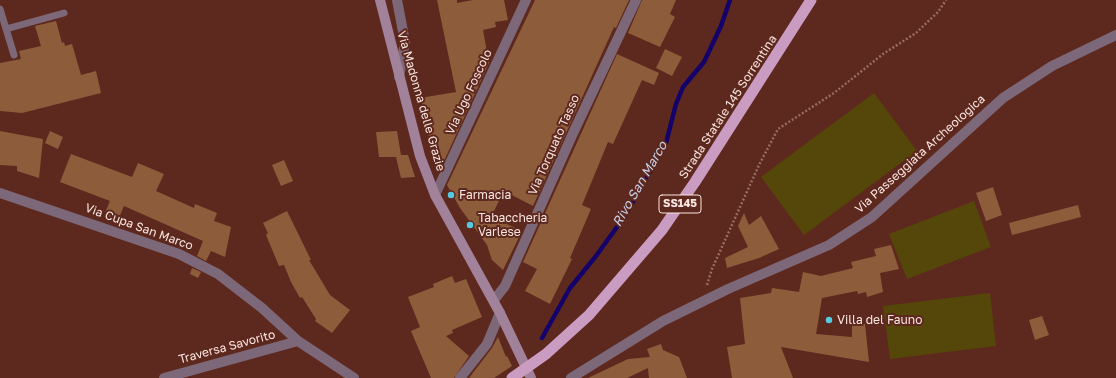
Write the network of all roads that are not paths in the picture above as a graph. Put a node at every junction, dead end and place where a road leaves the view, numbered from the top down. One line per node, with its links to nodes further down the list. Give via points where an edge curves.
1 (380, 0): 11 (main road, Via Madonna delle Grazie)
2 (397, 0): 11 (street, via 405,42)
3 (526, 0): 13 (street, Via Ugo Foscolo)
4 (636, 0): 14 (street, Via Torquato Tasso, via 505,286)
5 (811, 0): 20 (highway, Strada Statale 145 Sorrentina / SS145, bridge, via 662,230 589,315 546,354)
6 (0, 9): 8 (lane)
7 (64, 13): 8 (lane)
8 (6, 29): 10 (lane)
9 (1116, 36): 22 (street, Via Passeggiata Archeologica, via 1052,66 1003,98 872,217 829,245 663,321)
10 (14, 55)
11 (399, 77): 13 (main road, Via Madonna delle Grazie, via 420,156)
12 (0, 193): 16 (street, Via Cupa San Marco, via 179,254 218,274 262,308)
13 (435, 195): 14 (main road, Via Madonna delle Grazie)
14 (494, 300): 15 (main road, Via Madonna delle Grazie)
15 (500, 313): 19 (street, via 487,344); 21 (main road, Via Madonna delle Grazie)
16 (298, 341): 17 (street, Traversa Savorito); 18 (street, Via Cupa San Marco)
17 (164, 378)
18 (354, 378)
19 (460, 378)
20 (512, 378)
21 (531, 378)
22 (571, 378)

